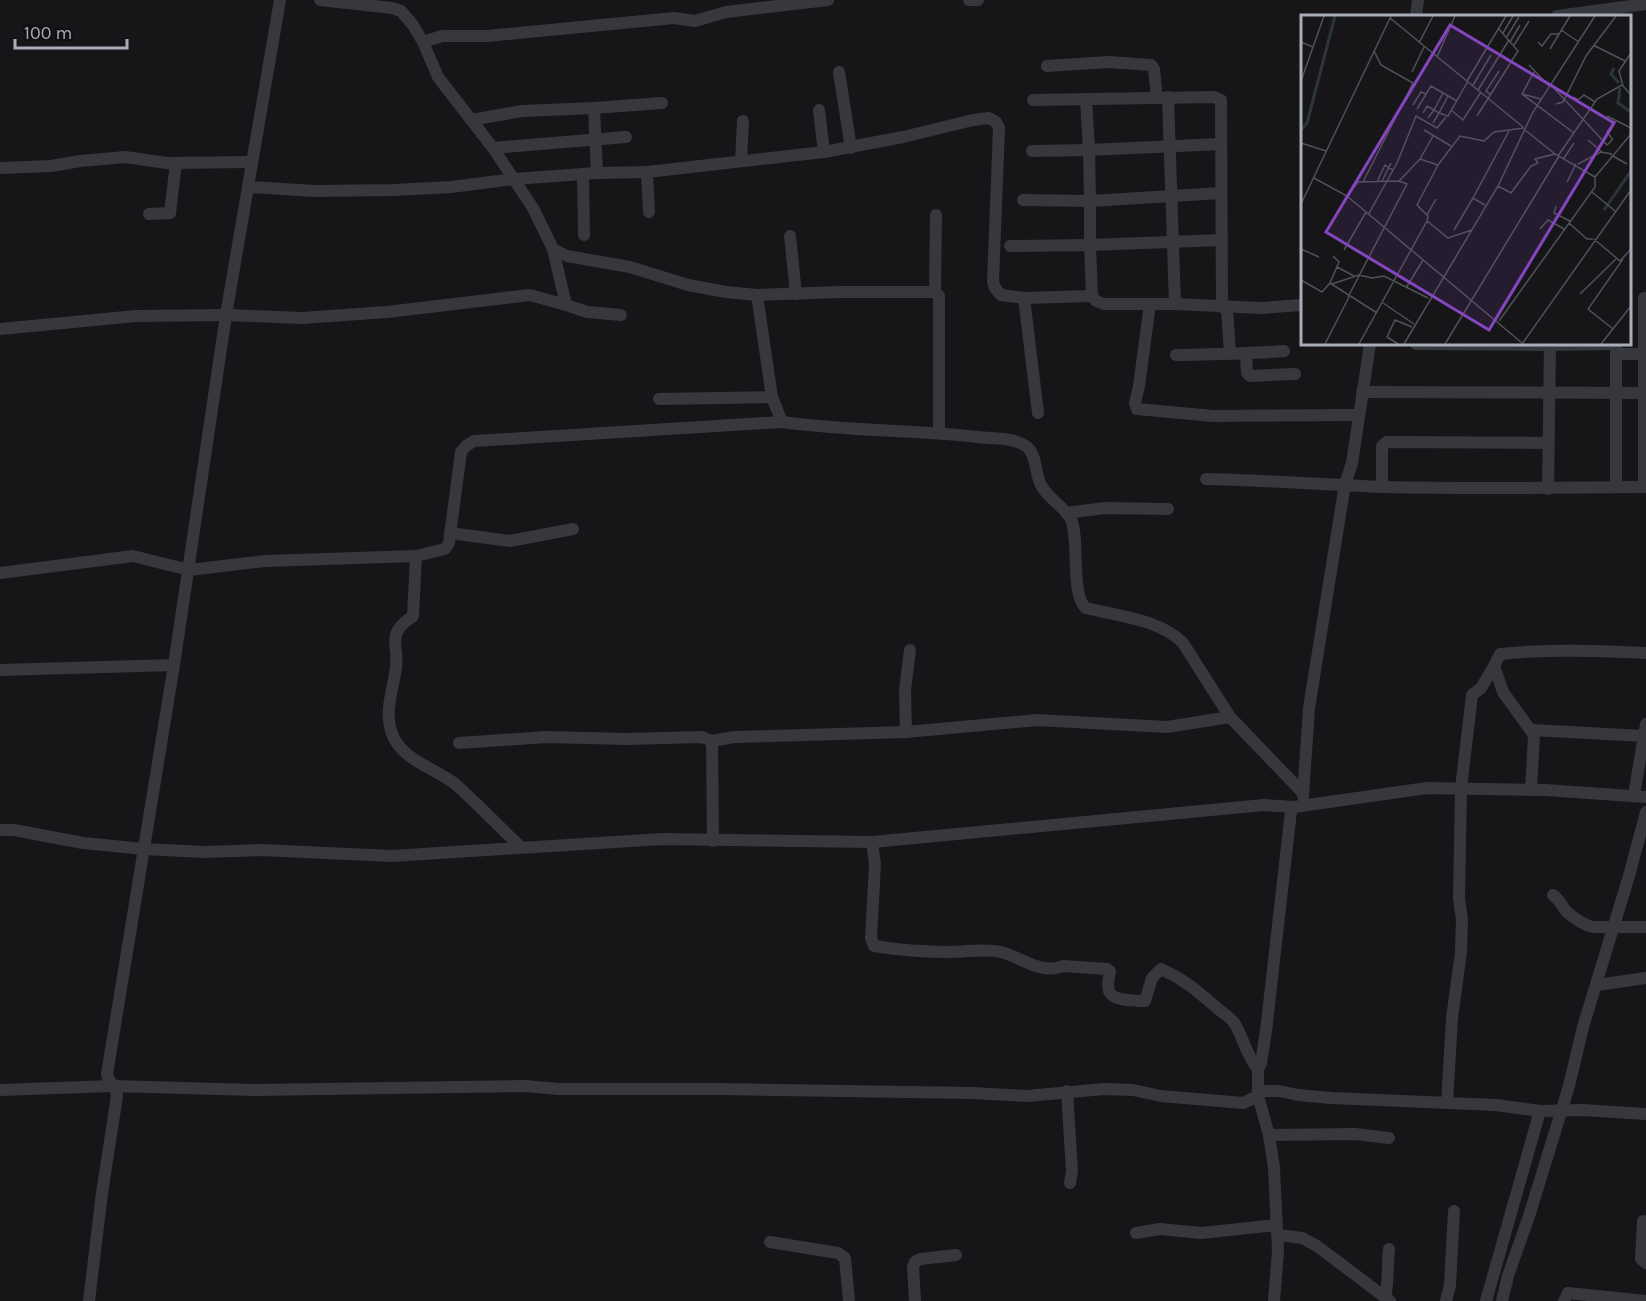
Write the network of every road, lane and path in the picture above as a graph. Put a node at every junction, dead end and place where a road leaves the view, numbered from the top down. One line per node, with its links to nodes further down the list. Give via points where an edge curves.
1 (280, 0): 31 (street)
2 (320, 0): 10 (street, via 401,11)
3 (828, 0): 10 (street, via 726,12 695,21 674,18 487,36 442,36)
4 (969, 0): 5 (street)
5 (978, 0)
6 (1418, 0): 8 (street)
7 (1646, 4): 9 (street)
8 (1416, 15)
9 (1564, 15)
10 (423, 42): 19 (street, via 438,77)
11 (1047, 66): 13 (street, via 1109,62 1151,65)
12 (839, 72): 24 (street)
13 (1162, 98): 14 (street); 23 (street, via 1221,100); 25 (street)
14 (1086, 99): 15 (street); 27 (street)
15 (1033, 100)
16 (662, 103): 17 (street)
17 (594, 108): 19 (street, via 522,111); 22 (street)
18 (819, 110): 29 (street)
19 (471, 120): 26 (street)
20 (742, 121): 30 (street)
21 (626, 137): 22 (street)
22 (596, 139): 26 (street); 35 (street)
23 (1221, 144): 25 (street); 39 (street)
24 (851, 147): 29 (street); 57 (street, via 954,123 989,118 996,122 999,128 993,282 1001,295)
25 (1170, 147): 27 (street); 40 (street)
26 (493, 148): 37 (street)
27 (1089, 150): 28 (street); 42 (street)
28 (1032, 151)
29 (824, 152): 30 (street)
30 (741, 161): 34 (street)
31 (252, 162): 32 (street); 38 (street)
32 (176, 163): 33 (street, via 125,158); 44 (street, via 170,213)
33 (0, 168)
34 (647, 172): 35 (street); 43 (street)
35 (597, 173): 36 (street)
36 (583, 174): 37 (street); 46 (street)
37 (514, 179): 38 (street, via 395,190); 52 (street)
38 (248, 187): 64 (street)
39 (1221, 194): 40 (street); 48 (street)
40 (1170, 196): 42 (street); 49 (street)
41 (1023, 200): 42 (street)
42 (1090, 201): 50 (street)
43 (649, 212)
44 (149, 214)
45 (936, 215): 53 (street)
46 (584, 235)
47 (790, 236): 54 (street)
48 (1221, 240): 49 (street); 63 (street)
49 (1173, 242): 50 (street); 60 (street)
50 (1090, 245): 51 (street); 56 (street)
51 (1010, 246)
52 (553, 249): 55 (street, via 567,256 630,267 688,285); 61 (street)
53 (935, 292): 54 (street); 86 (street, via 939,296)
54 (796, 294): 55 (street)
55 (757, 295): 81 (street)
56 (1092, 296): 57 (street); 59 (street, via 1104,304)
57 (1024, 298): 83 (street)
58 (1645, 298): 74 (street)
59 (1150, 304): 60 (street); 84 (street, via 1137,409 1213,416)
60 (1175, 304): 63 (street)
61 (566, 305): 64 (street, via 530,295 302,318); 65 (street, via 587,312)
62 (1301, 305): 63 (street)
63 (1225, 307): 71 (street)
64 (226, 315): 66 (street, via 136,316); 99 (street)
65 (621, 315)
66 (0, 329)
67 (1370, 345): 77 (street)
68 (1550, 345): 78 (street)
69 (1616, 345): 73 (street)
70 (1284, 351): 72 (street)
71 (1230, 353): 72 (street); 75 (street)
72 (1246, 354): 76 (street, via 1250,376)
73 (1616, 354): 74 (street); 79 (street)
74 (1645, 354): 80 (street)
75 (1176, 355)
76 (1295, 374)
77 (1362, 392): 78 (street); 84 (street)
78 (1549, 392): 79 (street); 87 (street)
79 (1616, 392): 80 (street); 91 (street)
80 (1645, 393): 92 (street)
81 (772, 397): 82 (street); 85 (street)
82 (659, 399)
83 (1038, 414)
84 (1359, 415): 89 (street)
85 (782, 422): 86 (street); 97 (street, via 474,441 461,452)
86 (939, 433): 95 (street, via 1011,441 1027,447 1039,483)
87 (1548, 443): 90 (street, via 1387,442 1382,446); 93 (street)
88 (1206, 479): 89 (street)
89 (1345, 484): 90 (street); 115 (street, via 1310,708)
90 (1382, 487): 93 (street)
91 (1616, 488): 92 (street); 93 (street)
92 (1645, 488)
93 (1548, 489)
94 (1168, 509): 95 (street, via 1105,508)
95 (1065, 513): 106 (street, via 1073,528 1082,605 1174,634)
96 (573, 529): 97 (street, via 510,541)
97 (450, 533): 98 (street, via 445,549)
98 (416, 556): 99 (street, via 265,561); 120 (street, via 413,616 396,633 394,646 396,664 388,717 393,735 401,749 453,783)
99 (189, 570): 100 (street, via 133,556); 103 (street)
100 (0, 573)
101 (910, 650): 109 (street, via 905,690)
102 (1646, 653): 104 (street, via 1522,652 1500,654)
103 (174, 665): 105 (street); 121 (street)
104 (1494, 666): 107 (street, via 1503,692); 112 (street, via 1472,695)
105 (0, 670)
106 (1230, 717): 109 (street, via 1167,727 1037,720); 115 (street)
107 (1532, 730): 108 (street); 113 (street)
108 (1644, 730): 114 (street)
109 (906, 732): 110 (street)
110 (712, 741): 111 (street, via 702,737 546,737); 118 (street)
111 (459, 743)
112 (1461, 788): 113 (street); 115 (street); 132 (street, via 1461,952)
113 (1531, 790): 114 (street)
114 (1640, 796)
115 (1300, 801): 119 (street); 127 (street, via 1291,811 1265,1042)
116 (1646, 812): 124 (street)
117 (0, 830): 121 (street)
118 (713, 841): 119 (street); 120 (street, via 663,839)
119 (872, 842): 127 (street, via 874,945 897,950 978,949 1003,952 1036,966 1107,969 1110,994 1120,999 1145,1001 1152,978 1161,969 1196,988 1230,1017)
120 (520, 847): 121 (street, via 392,856)
121 (144, 849): 128 (street, via 107,1074)
122 (1553, 895): 124 (street, via 1586,926)
123 (1646, 927): 124 (street)
124 (1613, 928): 126 (street)
125 (1646, 978): 126 (street)
126 (1597, 984): 133 (street)
127 (1258, 1069): 130 (street)
128 (113, 1086): 129 (street); 131 (street, via 254,1090 525,1086 1027,1096); 148 (street, via 117,1096)
129 (0, 1090)
130 (1258, 1090): 131 (street, via 1243,1103 1133,1090); 132 (street); 136 (street)
131 (1067, 1091): 138 (street)
132 (1447, 1103): 134 (street)
133 (1561, 1110): 134 (street); 135 (street); 154 (street)
134 (1540, 1111): 153 (street)
135 (1646, 1114)
136 (1269, 1136): 137 (street, via 1355,1134); 141 (street)
137 (1389, 1138)
138 (1070, 1183)
139 (1454, 1211): 152 (street)
140 (1643, 1221): 146 (street, via 1641,1259)
141 (1277, 1230): 142 (street, via 1201,1233 1160,1228); 147 (street, via 1317,1246); 151 (street)
142 (1136, 1233)
143 (770, 1242): 149 (street, via 838,1253 845,1258)
144 (1389, 1249): 147 (street)
145 (956, 1255): 150 (street, via 915,1262)
146 (1646, 1263)
147 (1388, 1299)
148 (89, 1301)
149 (849, 1301)
150 (915, 1301)
151 (1274, 1301)
152 (1446, 1301)
153 (1486, 1301)
154 (1502, 1301)
155 (1564, 1301): 156 (street, via 1568,1293)
156 (1646, 1301)

